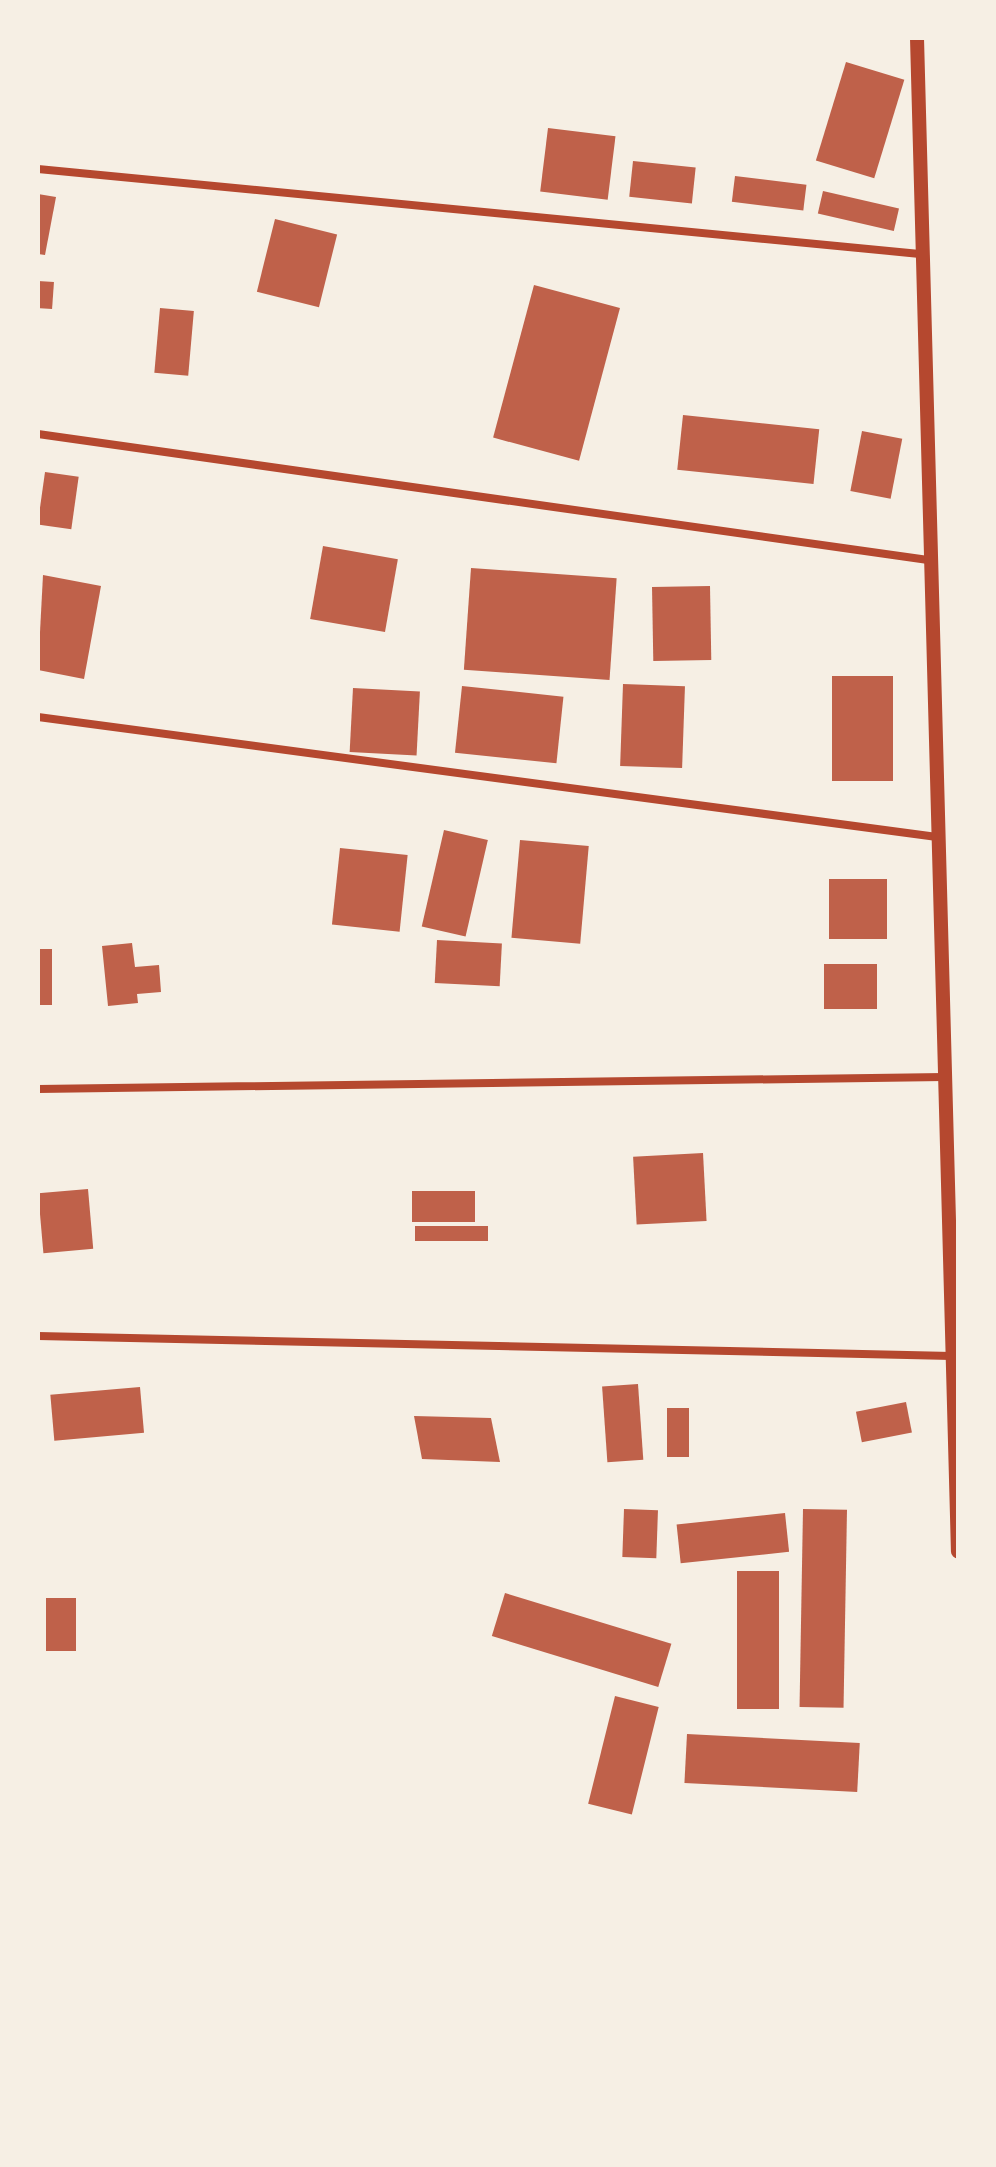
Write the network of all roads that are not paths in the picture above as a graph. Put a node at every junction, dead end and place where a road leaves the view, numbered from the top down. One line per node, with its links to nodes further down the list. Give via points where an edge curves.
1 (917, 38): 3 (street)
2 (38, 169): 3 (street)
3 (920, 254): 5 (street)
4 (38, 434): 5 (street)
5 (928, 560): 7 (street)
6 (38, 717): 7 (street)
7 (937, 837): 8 (street)
8 (944, 1077): 9 (street); 11 (street)
9 (38, 1089)
10 (38, 1336): 11 (street)
11 (952, 1356): 12 (street)
12 (958, 1551)

